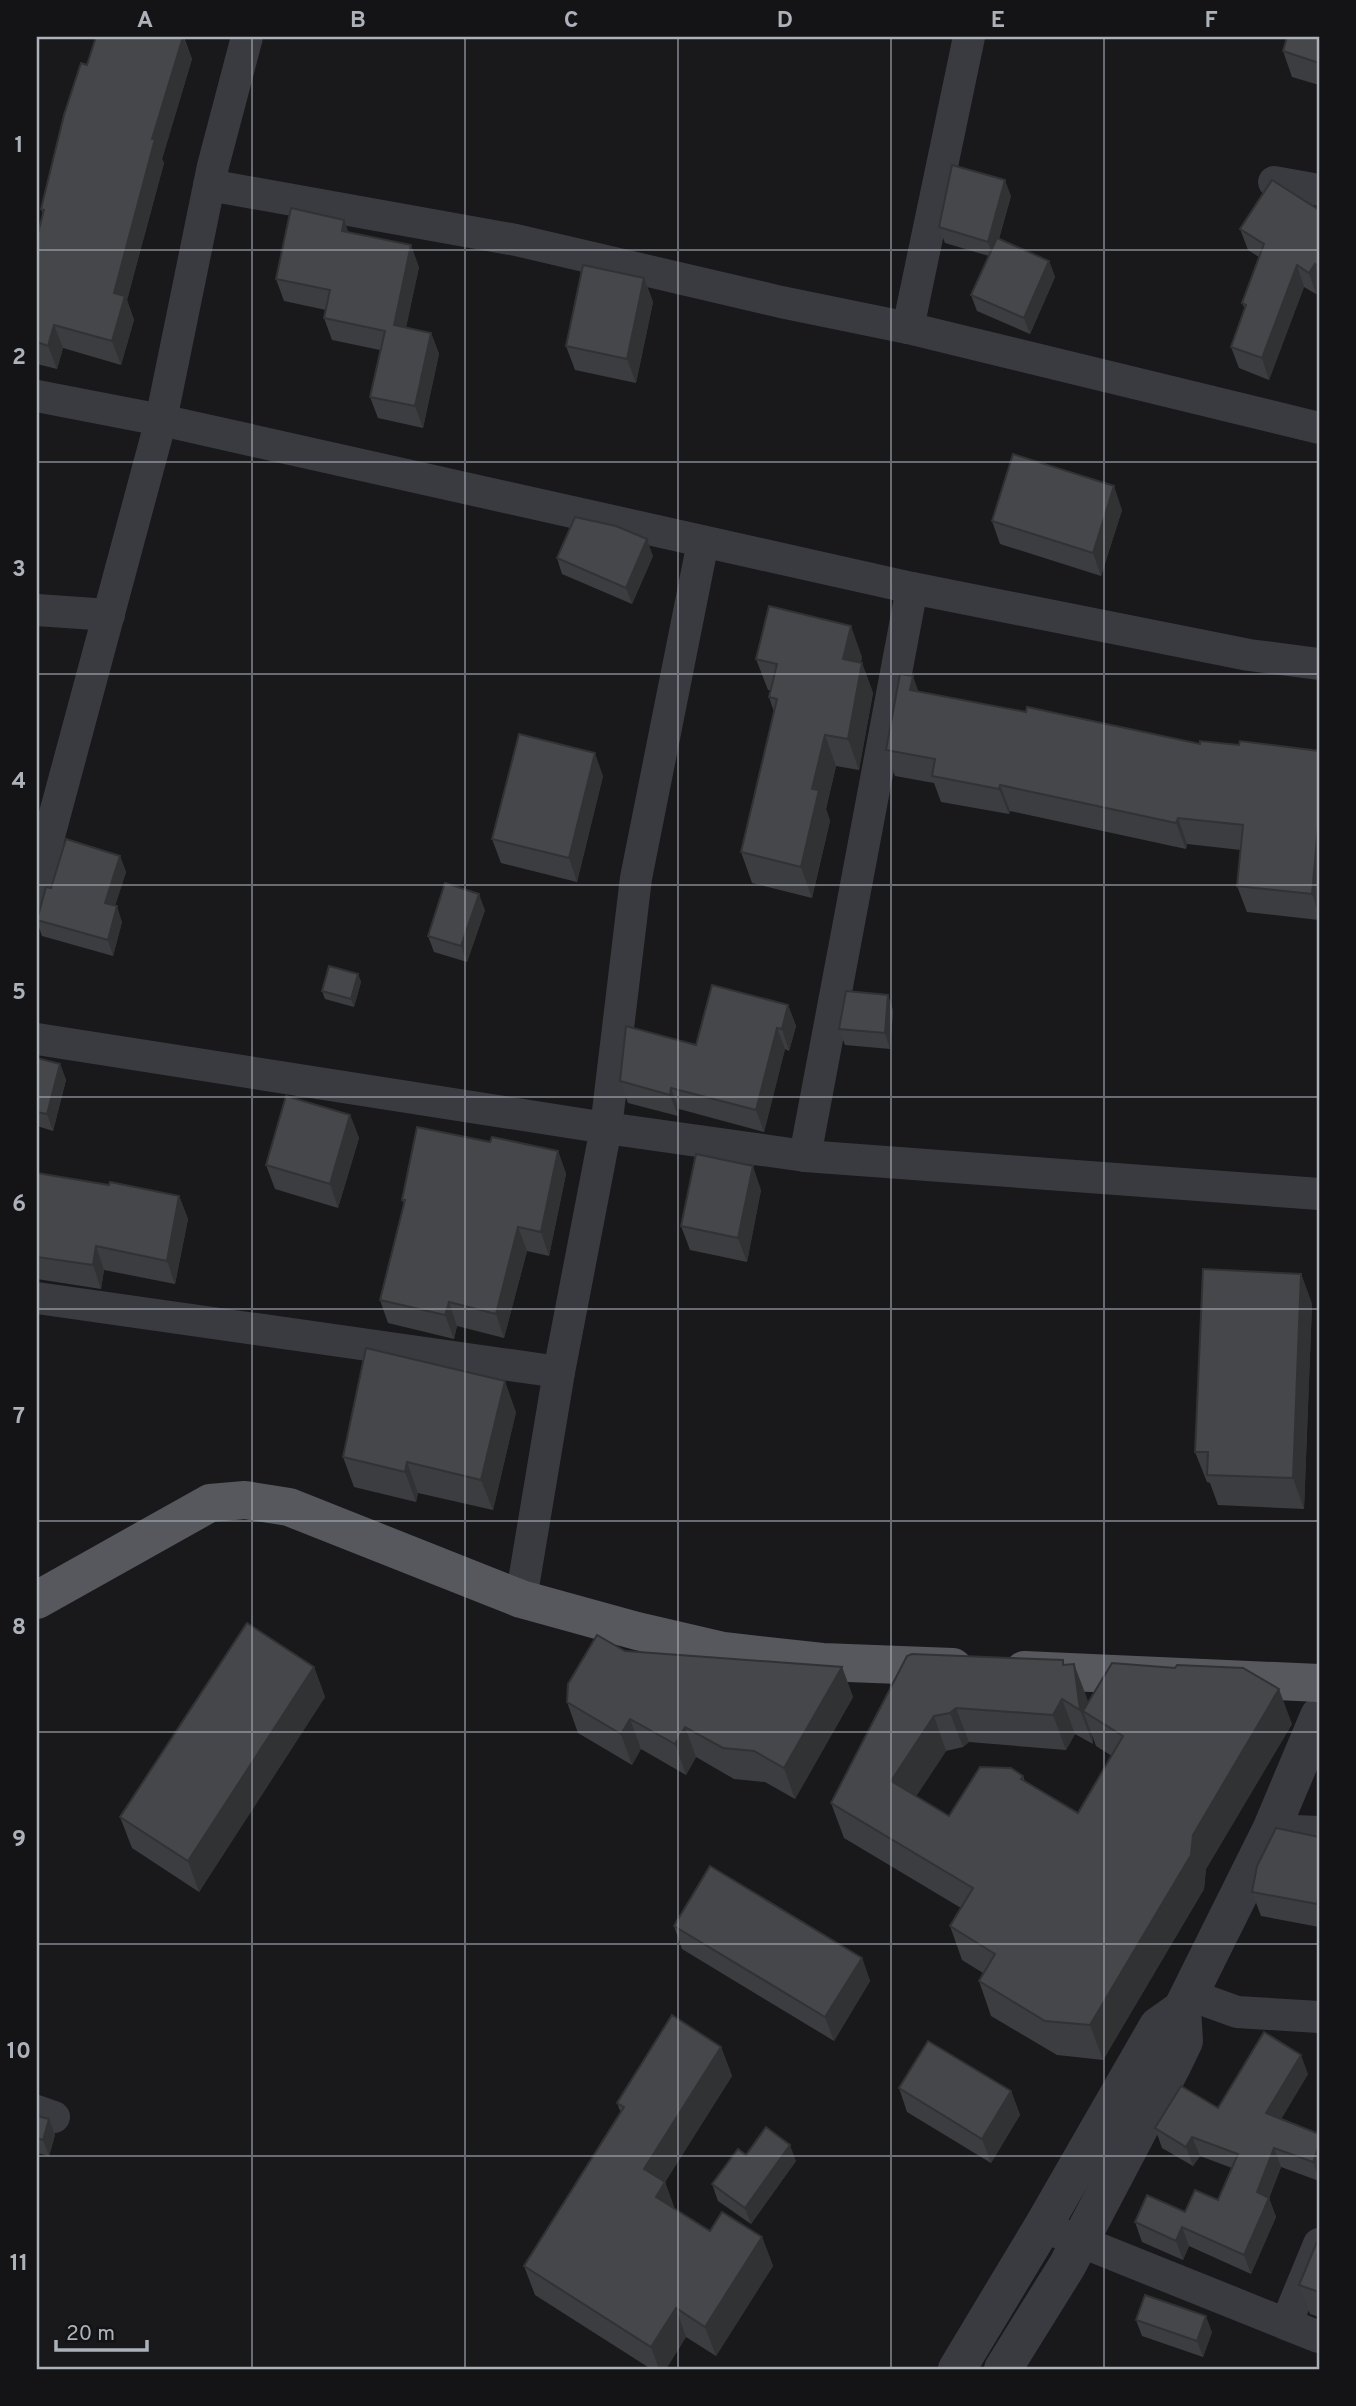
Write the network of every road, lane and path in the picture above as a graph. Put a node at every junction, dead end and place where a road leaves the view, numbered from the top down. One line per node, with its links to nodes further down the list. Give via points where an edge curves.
1 (247, 37): 4 (street)
2 (969, 37): 6 (street)
3 (1274, 182): 5 (street)
4 (209, 185): 6 (street, via 516,240); 8 (street)
5 (1319, 190)
6 (908, 328): 9 (street)
7 (37, 396): 8 (street)
8 (161, 420): 10 (street); 13 (street)
9 (1319, 428)
10 (703, 542): 11 (street); 18 (street, via 636,878)
11 (912, 588): 14 (street, via 1248,656); 19 (street)
12 (37, 610): 13 (street)
13 (109, 615): 15 (street)
14 (1319, 664)
15 (43, 836): 16 (street)
16 (37, 893)
17 (37, 1040): 18 (street)
18 (606, 1128): 19 (street); 22 (street)
19 (805, 1156): 20 (street)
20 (1319, 1194)
21 (37, 1298): 22 (street)
22 (559, 1371): 23 (street)
23 (521, 1599): 24 (main road, via 289,1507 245,1500 210,1503); 25 (main road, via 723,1651 822,1662)
24 (37, 1600)
25 (1319, 1683)
26 (1319, 1716): 27 (street)
27 (1272, 1830): 28 (street); 29 (street)
28 (1319, 1832)
29 (1186, 2002): 30 (street, via 1237,2012); 31 (street, via 1158,2026); 32 (street, via 1184,2041)
30 (1319, 2017)
31 (1043, 2226): 32 (street); 36 (street)
32 (1080, 2241): 34 (street); 37 (street)
33 (1319, 2244): 34 (street)
34 (1286, 2324): 35 (street)
35 (1319, 2337)
36 (957, 2369)
37 (1003, 2369)

